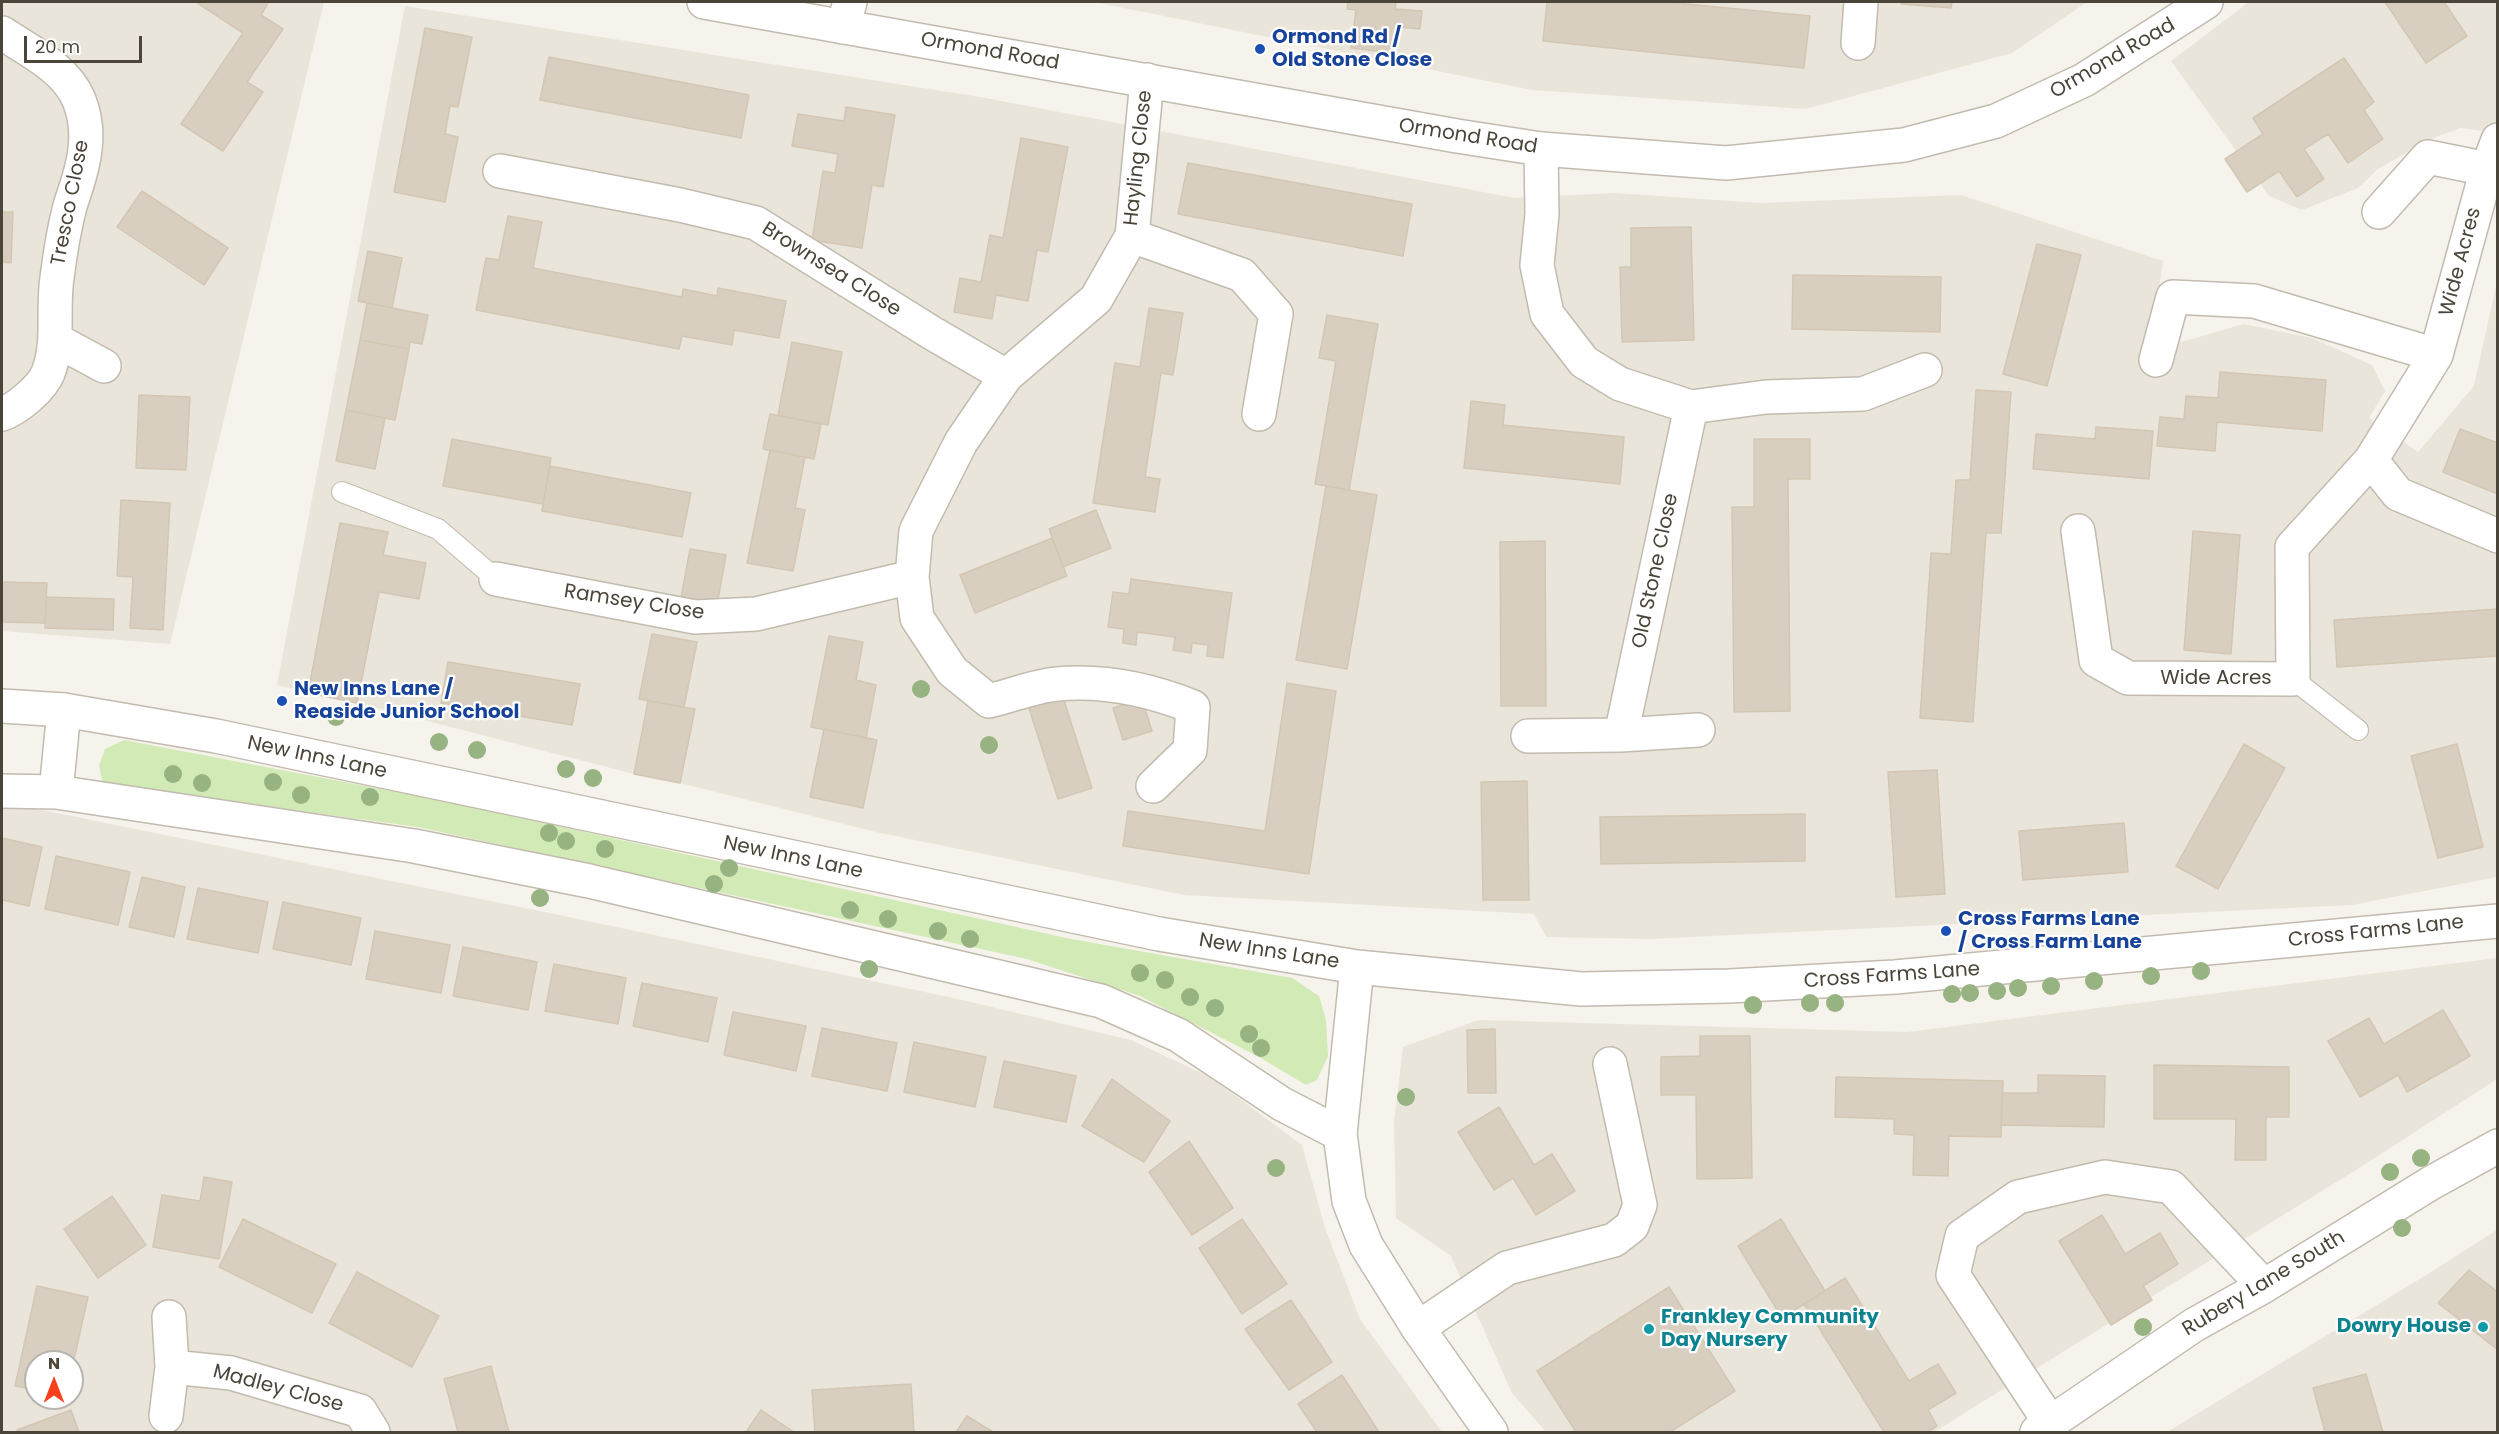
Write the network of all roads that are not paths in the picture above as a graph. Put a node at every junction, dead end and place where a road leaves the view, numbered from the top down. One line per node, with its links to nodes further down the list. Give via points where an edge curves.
1 (704, 2): 4 (street, Ormond Road)
2 (1861, 2): 6 (street)
3 (2199, 4): 8 (street, Ormond Road, via 2084,80 1996,121 1904,145 1726,163)
4 (847, 14): 7 (street, Ormond Road)
5 (2, 33): 13 (street, Tresco Close, via 66,77 79,100 85,122 80,178 70,207 56,281)
6 (1858, 43)
7 (1147, 80): 8 (street, Ormond Road); 12 (street, Hayling Close)
8 (1541, 149): 19 (street, via 1542,214 1537,265 1547,314 1584,362 1620,384)
9 (2492, 155): 11 (street, Wide Acres, via 2428,157); 14 (street, Wide Acres)
10 (500, 171): 18 (street, Brownsea Close, via 756,223)
11 (2379, 212)
12 (1132, 236): 18 (street, Hayling Close, via 1096,299); 21 (street, Hayling Close, via 1242,275 1276,314)
13 (56, 340): 16 (street); 20 (street, Tresco Close, via 48,374 28,398)
14 (2436, 355): 15 (street, via 2254,301 2173,297); 22 (street, Wide Acres)
15 (2156, 360)
16 (104, 366)
17 (1925, 370): 19 (street, via 1863,393 1766,397)
18 (1006, 376): 26 (street, Hayling Close, via 961,442 916,531)
19 (1691, 407): 33 (street, Old Stone Close)
20 (2, 414)
21 (1259, 414)
22 (2372, 460): 25 (street, via 2398,494); 28 (street, Wide Acres, via 2292,547)
23 (342, 492): 27 (lane, via 438,529)
24 (2078, 531): 28 (street, Wide Acres, via 2096,660 2128,678)
25 (2498, 536)
26 (912, 577): 27 (street, Ramsey Close, via 756,614 695,617); 35 (street, Hayling Close, via 917,618 952,671 989,701 1056,684 1110,685 1162,694 1193,707 1190,750)
27 (496, 579)
28 (2293, 679): 32 (lane)
29 (2, 706): 30 (street, New Inns Lane)
30 (64, 710): 37 (street); 39 (street, New Inns Lane, via 216,736 1148,932)
31 (1698, 730): 33 (street)
32 (2358, 730)
33 (1621, 735): 34 (street)
34 (1528, 736)
35 (1154, 786)
36 (2, 790): 37 (street)
37 (56, 792): 41 (street, via 414,846 589,881 1101,1001 1178,1035 1282,1104)
38 (2498, 921): 39 (street, Cross Farms Lane, via 1895,977 1729,986 1581,989)
39 (1357, 967): 41 (street, New Inns Lane)
40 (1610, 1064): 45 (street, via 1640,1205 1632,1226 1614,1240 1507,1268)
41 (1340, 1134): 45 (street, New Inns Lane, via 1349,1201 1366,1245)
42 (2498, 1146): 43 (street, Rubery Lane South)
43 (2264, 1286): 48 (street, Rubery Lane South, via 2194,1325); 48 (street, via 2171,1188 2105,1177 2018,1197 1962,1236 1953,1275)
44 (169, 1317): 46 (street)
45 (1418, 1328): 50 (street, New Inns Lane)
46 (172, 1367): 47 (street); 49 (street, Madley Close, via 231,1372 360,1411)
47 (166, 1416)
48 (2044, 1428)
49 (373, 1432)
50 (1491, 1432)

